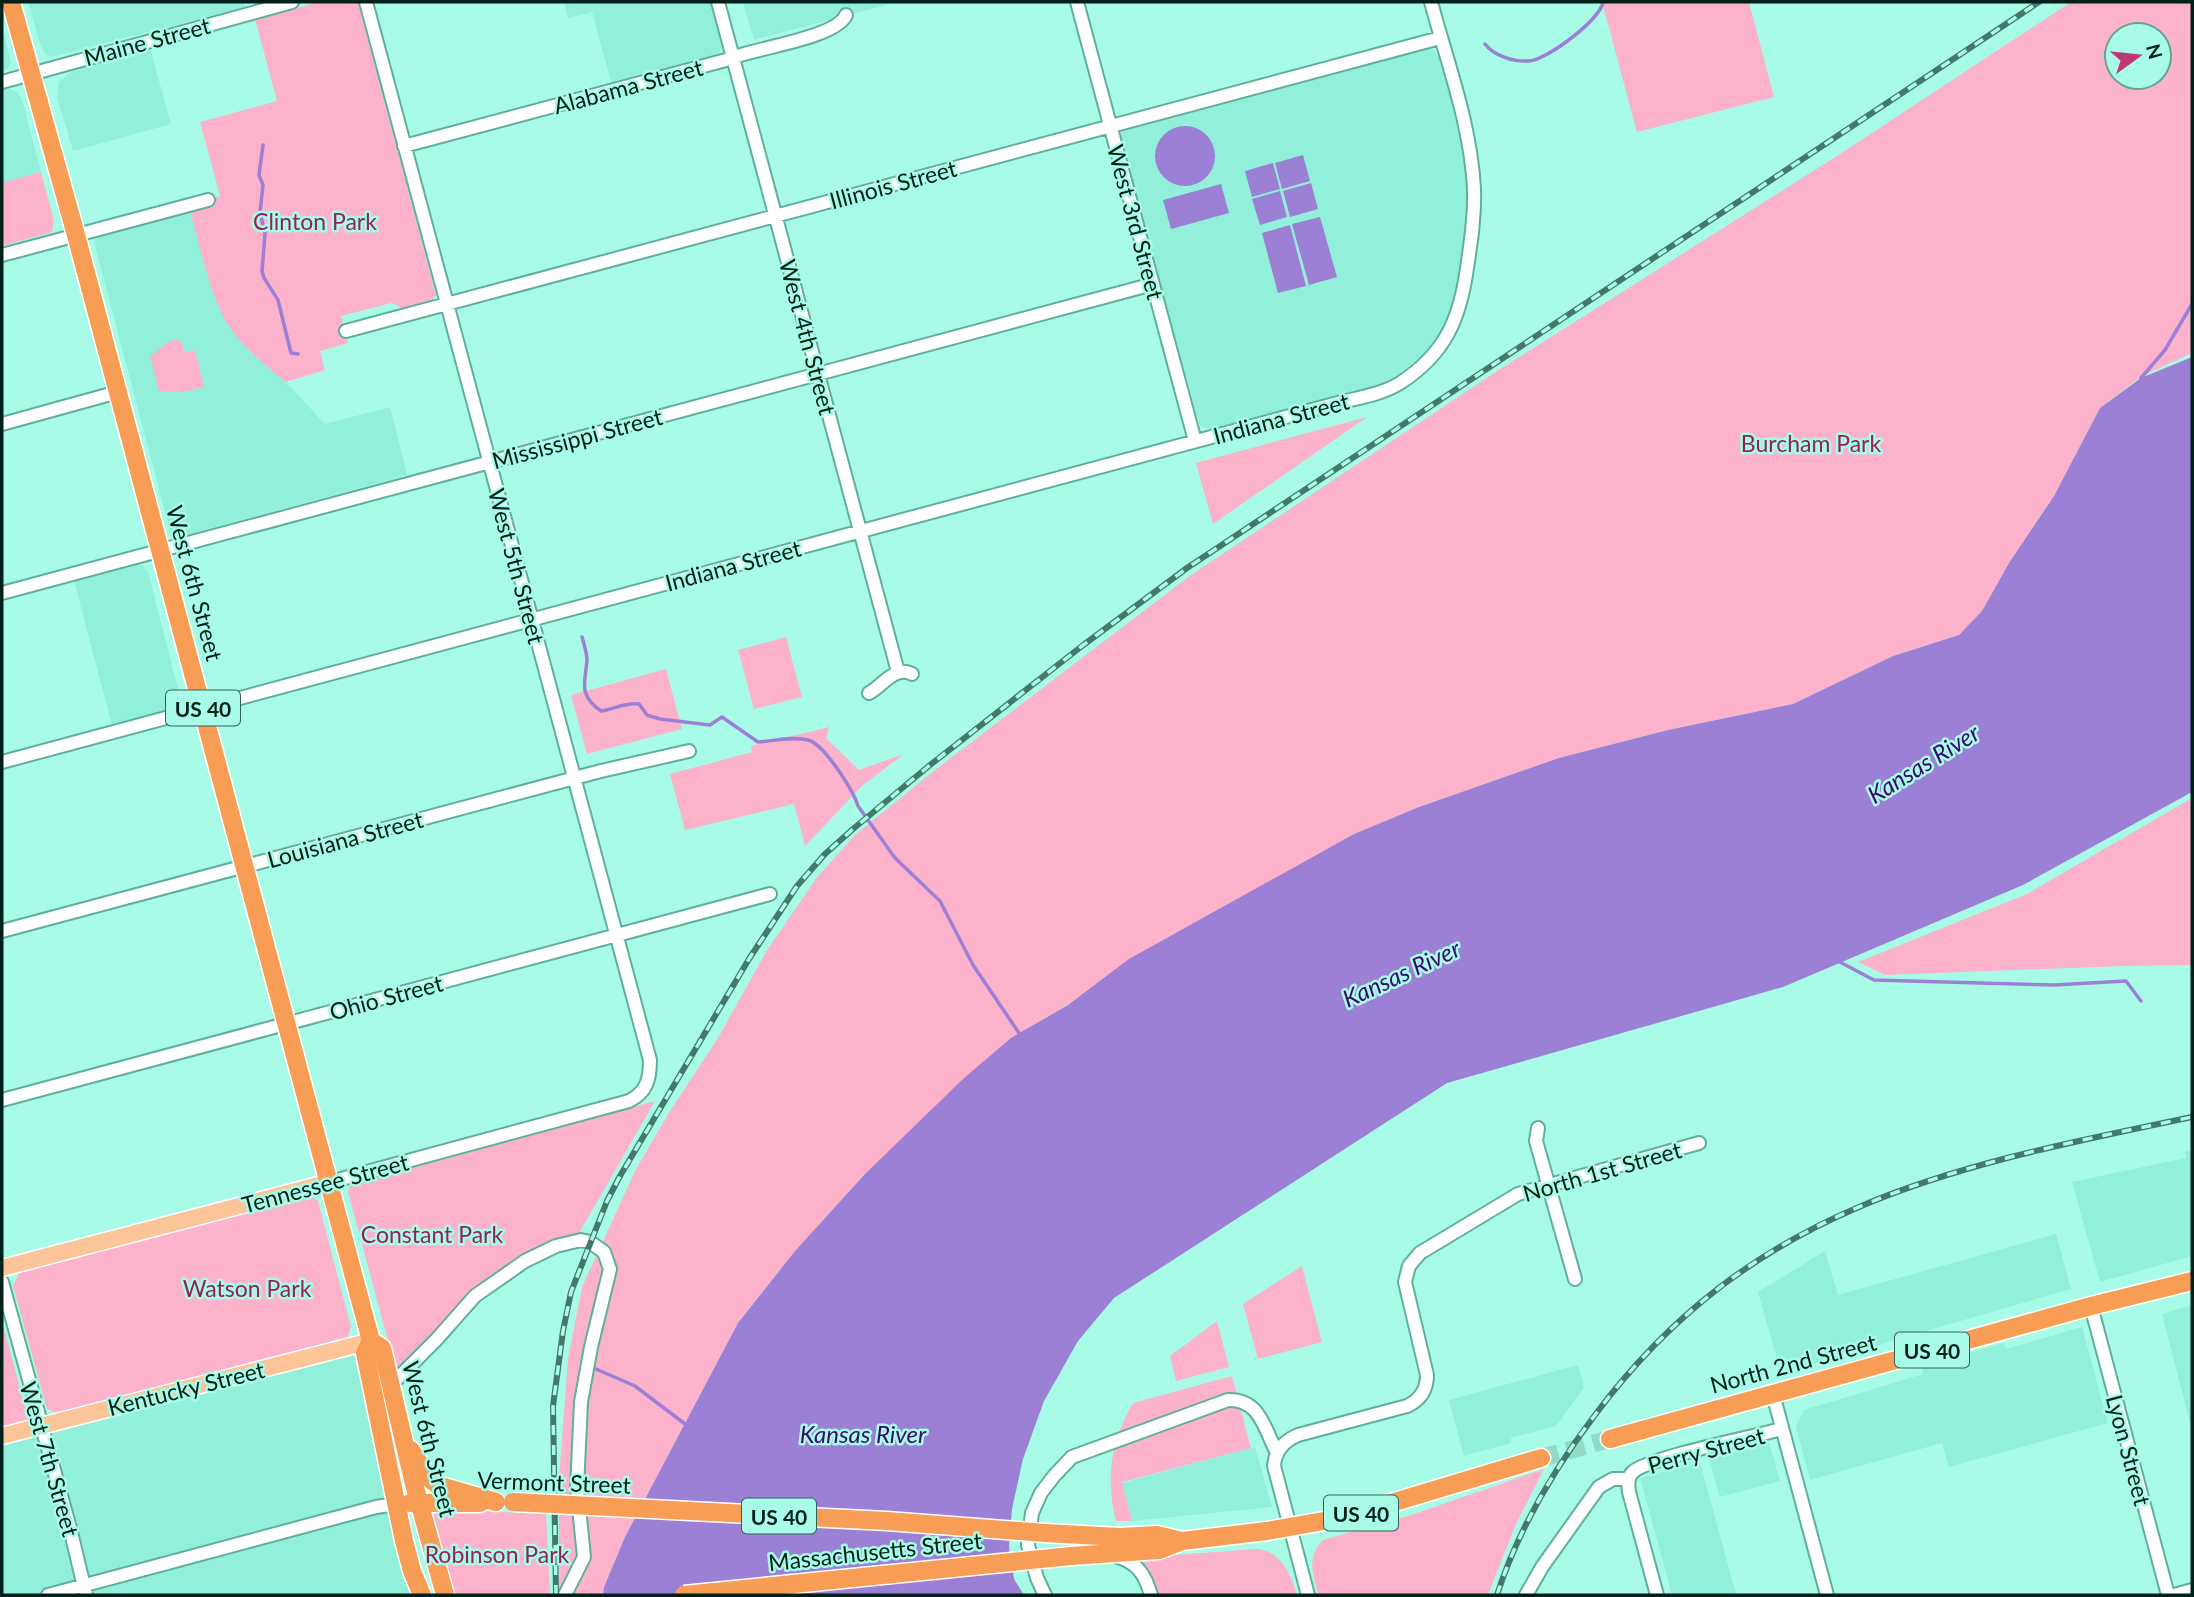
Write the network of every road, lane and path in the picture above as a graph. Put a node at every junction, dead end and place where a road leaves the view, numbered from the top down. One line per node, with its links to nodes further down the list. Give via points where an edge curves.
1 (11, 2): 10 (highway, West 6th Street / US 40)
2 (292, 2): 10 (street, Maine Street)
3 (366, 2): 13 (street, West 5th Street)
4 (718, 2): 9 (street, West 4th Street)
5 (1077, 2): 12 (street, West 3rd Street)
6 (1431, 2): 8 (street)
7 (846, 16): 9 (street, Alabama Street, via 825,33)
8 (1440, 37): 12 (street, Illinois Street); 24 (street, Indiana Street, via 1466,135 1474,187 1464,286 1448,338 1397,385)
9 (733, 57): 13 (street, Alabama Street); 15 (street, West 4th Street)
10 (30, 74): 11 (street, Maine Street); 16 (highway, West 6th Street / US 40)
11 (2, 82)
12 (1110, 126): 15 (street, Illinois Street); 18 (street, West 3rd Street)
13 (404, 146): 19 (street, West 5th Street)
14 (208, 200): 16 (street)
15 (775, 215): 19 (street, Illinois Street); 21 (street, West 4th Street)
16 (76, 235): 17 (street); 22 (highway, West 6th Street / US 40)
17 (2, 255)
18 (1153, 284): 21 (street, Mississippi Street); 24 (street, West 3rd Street)
19 (447, 304): 20 (street, Illinois Street); 25 (street, West 5th Street)
20 (346, 331)
21 (818, 373): 25 (street, Mississippi Street); 26 (street, West 4th Street)
22 (118, 392): 23 (street); 27 (highway, West 6th Street / US 40)
23 (2, 424)
24 (1195, 441): 26 (street, Indiana Street)
25 (489, 461): 27 (street, Mississippi Street); 29 (street, West 5th Street)
26 (860, 531): 29 (street, Indiana Street); 30 (street, West 4th Street)
27 (160, 550): 28 (street, Mississippi Street); 33 (highway, West 6th Street / US 40)
28 (2, 593)
29 (531, 620): 33 (street, Indiana Street); 36 (street, West 5th Street)
30 (898, 672): 31 (street); 32 (street)
31 (912, 674)
32 (869, 693)
33 (203, 708): 35 (street, Indiana Street); 37 (highway, West 6th Street / US 40)
34 (689, 751): 36 (street, Louisiana Street)
35 (2, 762)
36 (575, 778): 37 (street, Louisiana Street); 40 (street, West 5th Street)
37 (245, 866): 39 (street, Louisiana Street); 41 (highway, West 6th Street / US 40)
38 (771, 894): 40 (street, Ohio Street)
39 (2, 931)
40 (617, 935): 41 (street, Ohio Street); 42 (street, West 5th Street, via 650,1060)
41 (288, 1024): 43 (street, Ohio Street); 46 (highway, West 6th Street / US 40)
42 (644, 1090): 46 (street, Tennessee Street, via 629,1101)
43 (2, 1100)
44 (1538, 1128): 47 (street, via 1536,1141)
45 (1699, 1143): 47 (street, North 1st Street)
46 (330, 1182): 48 (main road, Tennessee Street); 53 (highway, West 6th Street / US 40)
47 (1548, 1185): 49 (street); 61 (street, North 1st Street, via 1508,1199 1412,1261 1406,1272 1406,1290 1427,1375 1422,1394 1407,1406 1298,1435)
48 (2, 1268)
49 (1575, 1279)
50 (2192, 1281): 52 (highway, North 2nd Street / US 40)
51 (2, 1282): 56 (street, West 7th Street)
52 (2091, 1306): 55 (highway, North 2nd Street / US 40); 85 (street, Lyon Street)
53 (371, 1341): 54 (highway, West 6th Street / US 40, via 382,1348); 56 (main road, Kentucky Street); 66 (highway, West 6th Street / US 40, via 365,1353)
54 (391, 1385): 58 (highway, West 6th Street / US 40); 77 (street, via 475,1296 525,1261 570,1241 590,1242 604,1252 610,1269 581,1402 577,1488 584,1558)
55 (1773, 1394): 57 (street); 60 (highway, North 2nd Street / US 40)
56 (41, 1426): 59 (main road, Kentucky Street); 71 (street, West 7th Street)
57 (1782, 1429): 63 (street, Perry Street, via 1653,1463 1635,1470); 84 (street)
58 (402, 1433): 64 (highway, US 40, via 433,1482); 65 (highway, West 6th Street)
59 (2, 1436)
60 (1611, 1439)
61 (1277, 1453): 67 (street, via 1274,1466); 79 (street, via 1254,1407 1242,1400 1228,1400 1072,1457 1041,1493 1032,1513 1028,1545)
62 (1541, 1458): 67 (highway, US 40, via 1371,1510)
63 (1628, 1479): 82 (street, via 1613,1479 1598,1487); 83 (street, Perry Street)
64 (505, 1502): 65 (highway, Vermont Street); 68 (highway, Vermont Street / US 40, bridge, via 1120,1537 1157,1535)
65 (419, 1503): 66 (highway, Vermont Street); 76 (highway, West 6th Street)
66 (396, 1504): 70 (highway, West 6th Street / US 40); 71 (street, Vermont Street)
67 (1291, 1528): 68 (highway, US 40); 81 (street)
68 (1182, 1541): 69 (highway, US 40, via 1159,1550)
69 (1101, 1554): 78 (highway, Massachusetts Street / US 40, bridge); 80 (street, via 1137,1567)
70 (412, 1570): 74 (street, West 6th Street); 75 (highway, West 6th Street / US 40)
71 (85, 1590): 73 (street, Vermont Street)
72 (2192, 1590): 86 (street)
73 (48, 1595)
74 (413, 1595)
75 (422, 1595)
76 (445, 1595)
77 (565, 1595)
78 (684, 1595)
79 (1045, 1595)
80 (1151, 1595)
81 (1308, 1595)
82 (1527, 1595)
83 (1657, 1595)
84 (1827, 1595)
85 (2168, 1595)
86 (2175, 1595)

